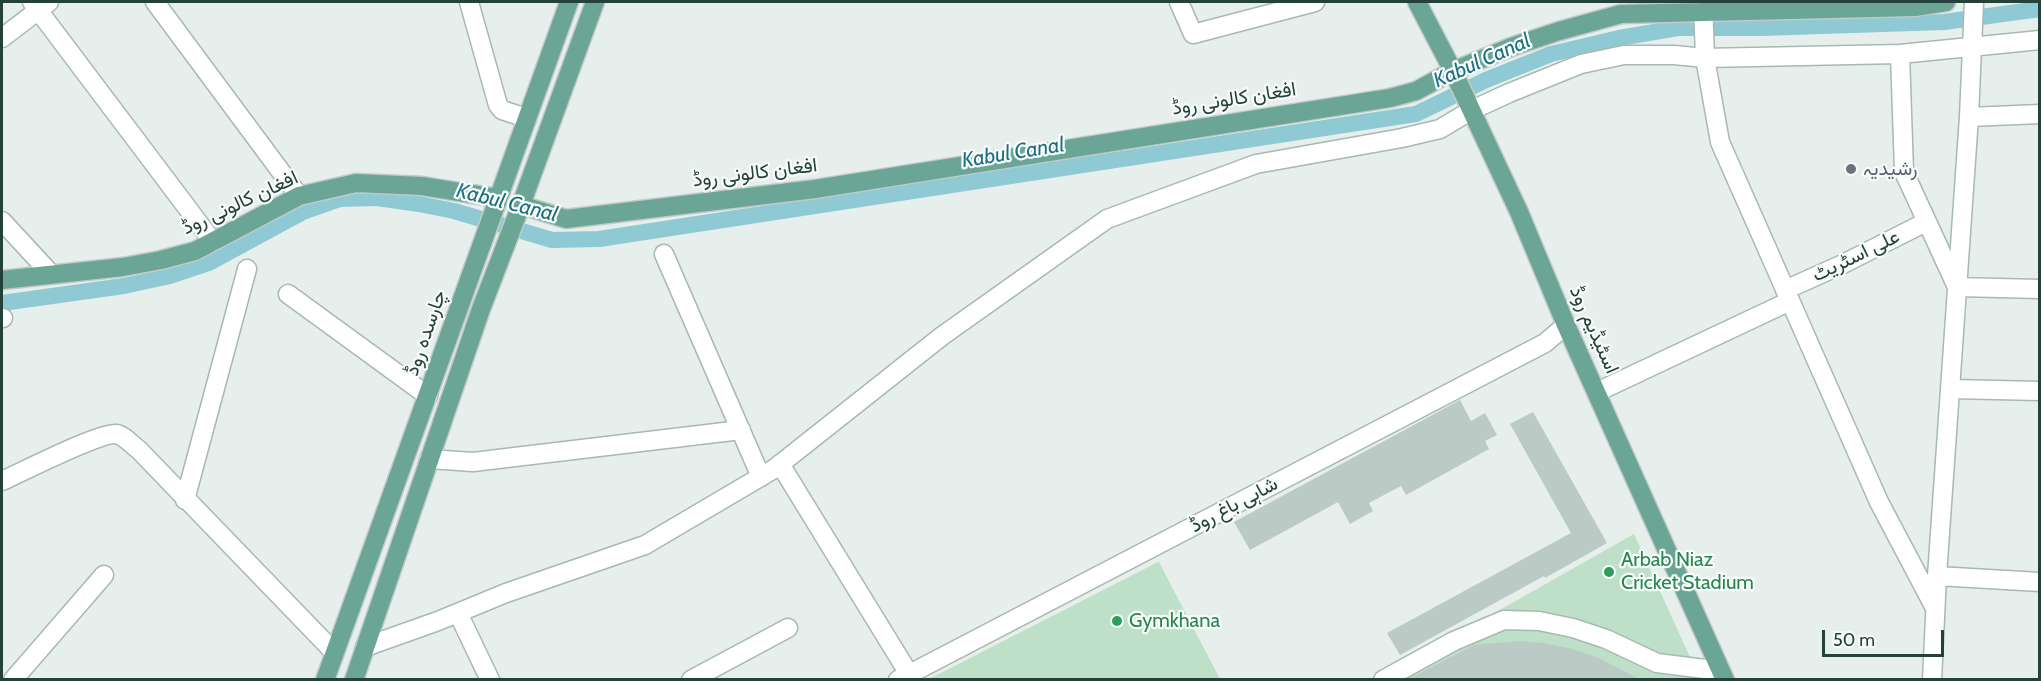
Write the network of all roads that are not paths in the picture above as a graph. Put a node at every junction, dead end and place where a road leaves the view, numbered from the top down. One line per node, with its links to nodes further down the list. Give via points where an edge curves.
1 (155, 2): 22 (street)
2 (469, 2): 21 (street, via 498,105)
3 (569, 2): 21 (main road, چارسدہ روڈ)
4 (595, 2): 24 (main road)
5 (1179, 2): 6 (street, via 1193,34)
6 (1315, 2)
7 (1417, 2): 17 (main road, اسٹیڈیم روڈ)
8 (1946, 2): 11 (main road, افغان کالونی روڈ, via 1916,7)
9 (1974, 2): 14 (street)
10 (40, 4): 12 (street); 27 (street)
11 (1702, 12): 15 (street); 17 (main road, افغان کالونی روڈ, via 1621,14 1558,30 1510,47)
12 (2, 38)
13 (2040, 40): 14 (street)
14 (1972, 44): 16 (street); 20 (street)
15 (1704, 54): 16 (street); 18 (street, via 1624,56 1581,64); 35 (street, via 1720,142)
16 (1900, 54): 26 (street, via 1904,172)
17 (1454, 75): 18 (main road, اسٹیڈیم روڈ); 24 (main road, افغان کالونی روڈ, via 1390,98 815,189 566,219)
18 (1470, 111): 36 (main road, اسٹیڈیم روڈ, via 1519,212); 43 (street, via 1440,129 1256,164 1107,219 942,336)
19 (2040, 114): 20 (street)
20 (1969, 117): 32 (street)
21 (526, 118): 23 (main road, چارسدہ روڈ)
22 (298, 196): 23 (main road, افغان کالونی روڈ, via 356,183 422,186); 27 (main road, افغان کالونی روڈ)
23 (494, 207): 40 (main road, چارسدہ روڈ)
24 (518, 212): 42 (main road)
25 (2, 221): 30 (street)
26 (1926, 222): 32 (street); 35 (street, علی اسٹریٹ)
27 (213, 242): 30 (main road, افغان کالونی روڈ, via 161,260)
28 (664, 254): 41 (street)
29 (247, 269): 46 (street)
30 (51, 274): 31 (main road, افغان کالونی روڈ)
31 (2, 280)
32 (1958, 287): 33 (street); 37 (street)
33 (2040, 289)
34 (288, 294): 40 (street)
35 (1787, 296): 39 (street, علی اسٹریٹ); 50 (street, via 1879,502)
36 (1566, 325): 39 (main road, اسٹیڈیم روڈ); 56 (street, شاہی باغ روڈ, via 1545,343)
37 (1951, 389): 38 (street); 48 (street)
38 (2040, 391)
39 (1597, 392): 55 (main road, اسٹیڈیم روڈ)
40 (428, 396): 54 (main road, چارسدہ روڈ)
41 (741, 430): 42 (street, via 473,462); 44 (street)
42 (429, 459): 53 (main road)
43 (780, 464): 44 (street); 56 (street)
44 (761, 477): 51 (street, via 645,545)
45 (2, 481): 46 (street, via 90,441 119,435 139,450)
46 (185, 501): 54 (street)
47 (104, 575): 57 (street)
48 (1937, 576): 49 (street); 50 (street)
49 (2040, 582)
50 (1936, 610): 63 (street)
51 (458, 613): 53 (street); 60 (street)
52 (788, 628): 61 (street)
53 (365, 647): 59 (main road)
54 (334, 652): 58 (main road, چارسدہ روڈ)
55 (1723, 675): 62 (street, via 1657,663 1573,628 1539,621 1504,620 1454,640)
56 (903, 677)
57 (13, 680)
58 (325, 680)
59 (354, 680)
60 (490, 680)
61 (691, 680)
62 (1383, 680)
63 (1932, 680)

